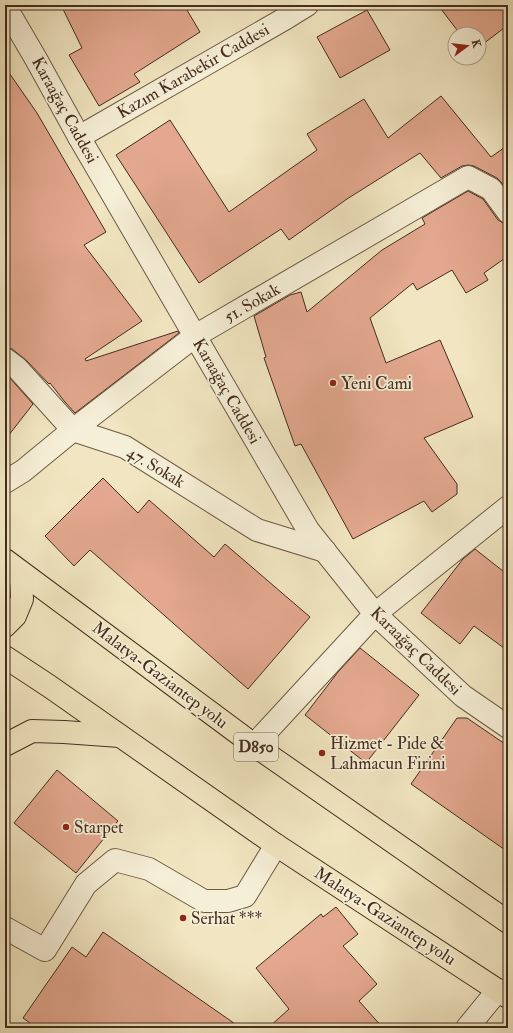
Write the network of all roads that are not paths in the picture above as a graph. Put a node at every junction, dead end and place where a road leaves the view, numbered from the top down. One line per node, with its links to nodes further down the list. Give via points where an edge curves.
1 (307, 5): 3 (street, Kazım Karabekir Caddesi)
2 (5, 6): 3 (street, Karaağaç Caddesi)
3 (79, 137): 5 (street, Karaağaç Caddesi)
4 (508, 212): 5 (street, 51. Sokak, via 491,189 468,177)
5 (195, 336): 7 (street, 51. Sokak); 10 (street, Karaağaç Caddesi, via 308,530)
6 (5, 359): 7 (street, 47. Sokak, via 17,368)
7 (73, 430): 8 (street, 51. Sokak, via 23,471); 10 (street, 47. Sokak, via 125,447 257,530)
8 (5, 482)
9 (508, 507): 12 (street)
10 (325, 551): 12 (street, Karaağaç Caddesi)
11 (7, 562): 13 (highway, via 21,580 22,599); 19 (highway, Malatya-Gaziantep yolu / D850)
12 (375, 614): 16 (street, Karaağaç Caddesi, via 463,696); 19 (street)
13 (10, 621): 14 (highway)
14 (5, 642)
15 (5, 657): 17 (highway, Malatya-Gaziantep yolu)
16 (508, 727)
17 (121, 736): 18 (highway, via 32,731); 20 (highway, Malatya-Gaziantep yolu)
18 (5, 745)
19 (254, 746): 21 (highway, Malatya-Gaziantep yolu / D850)
20 (276, 845): 22 (street, via 245,896 228,901 204,901 149,869 115,860 86,884 45,950); 23 (highway, Malatya-Gaziantep yolu)
21 (508, 922)
22 (5, 928)
23 (503, 993): 24 (street)
24 (467, 1028)

